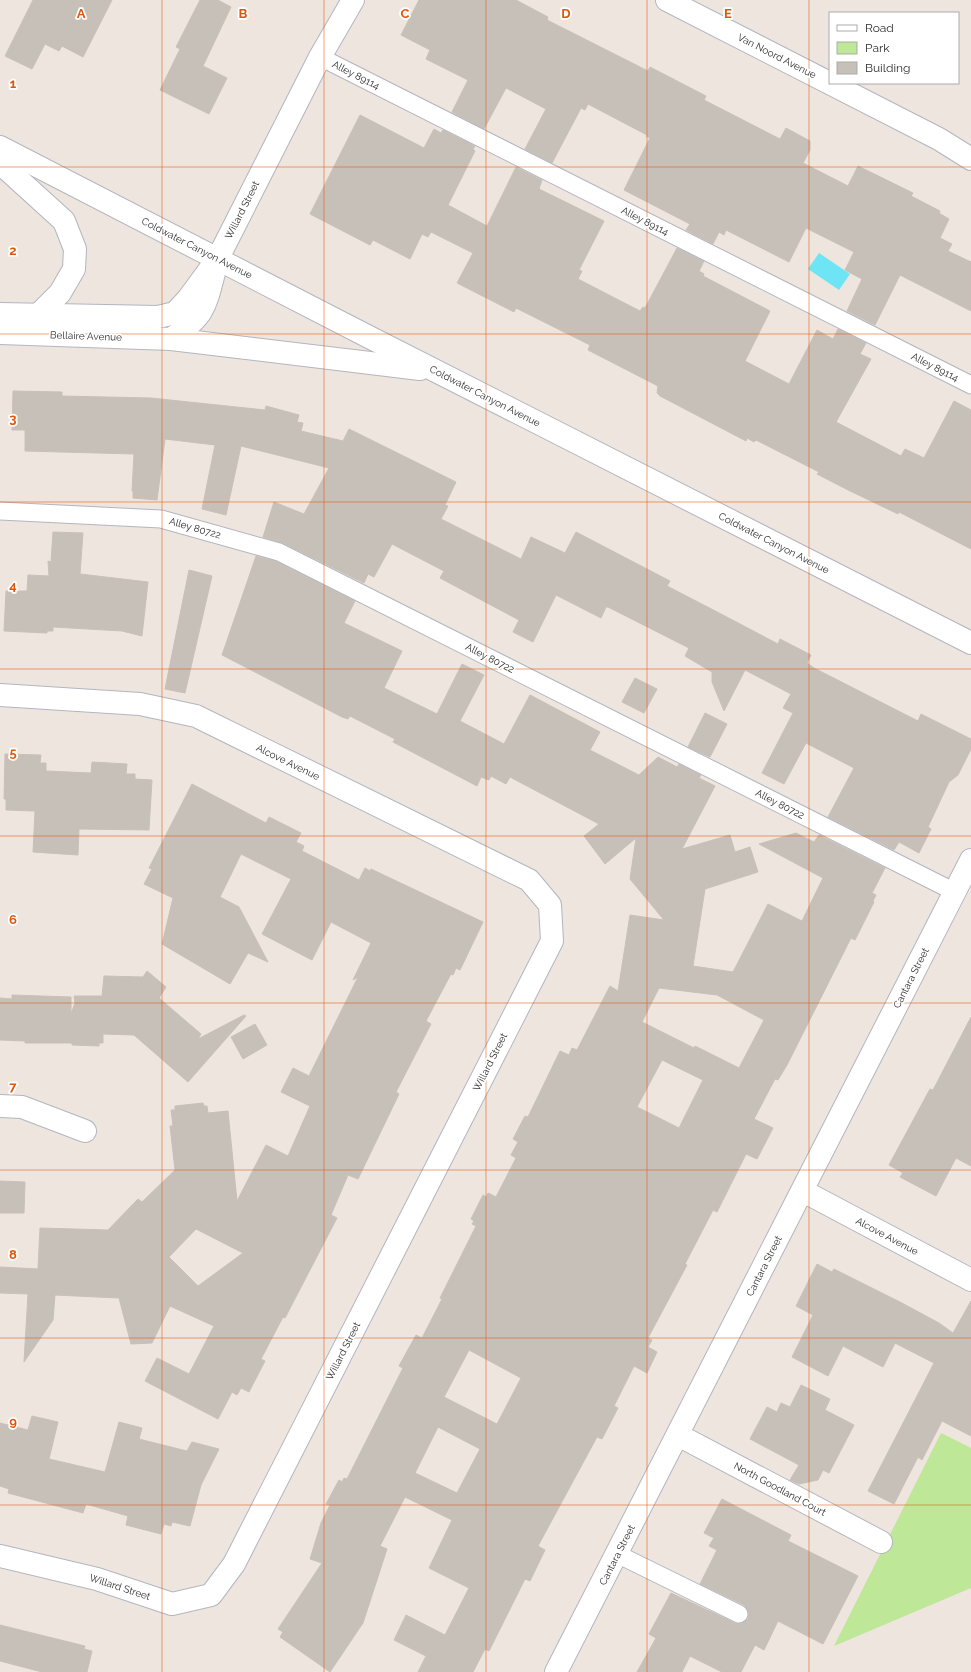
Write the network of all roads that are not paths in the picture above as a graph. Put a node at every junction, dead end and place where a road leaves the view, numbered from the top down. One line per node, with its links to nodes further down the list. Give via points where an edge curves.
1 (353, 0): 3 (street, Willard Street)
2 (667, 0): 4 (street, Van Noord Avenue)
3 (320, 57): 9 (street, Willard Street); 15 (lane, Alley 89114)
4 (829, 83)
5 (831, 84): 7 (street, Van Noord Avenue, via 939,139)
6 (0, 147): 9 (street, Coldwater Canyon Avenue)
7 (971, 159)
8 (0, 163): 11 (street, via 64,221 75,249 74,269 60,293)
9 (218, 258): 11 (street, Willard Street, via 175,313 158,317); 13 (street, via 206,305 192,324); 14 (street, Coldwater Canyon Avenue)
10 (0, 314): 11 (street, Willard Street)
11 (37, 316)
12 (0, 333): 13 (street, Bellaire Avenue)
13 (171, 339): 14 (street, Bellaire Avenue)
14 (437, 371): 17 (street, Coldwater Canyon Avenue)
15 (971, 385)
16 (0, 511): 20 (lane, Alley 80722, via 161,519 279,552)
17 (971, 643)
18 (0, 695): 21 (street, Alcove Avenue, via 140,704 196,716 529,880)
19 (971, 860): 20 (street, Cantara Street)
20 (955, 892): 24 (street, Cantara Street)
21 (550, 905): 29 (street, Willard Street, via 552,941 234,1564 211,1595 172,1604 97,1579)
22 (0, 1106): 23 (street, via 22,1107)
23 (85, 1131)
24 (803, 1191): 25 (street, Alcove Avenue); 26 (street, Cantara Street)
25 (971, 1280)
26 (678, 1435): 27 (street, North Goodland Court); 28 (street, Cantara Street)
27 (881, 1542)
28 (617, 1554): 30 (lane); 31 (street, Cantara Street)
29 (0, 1556)
30 (739, 1614)
31 (556, 1672)

